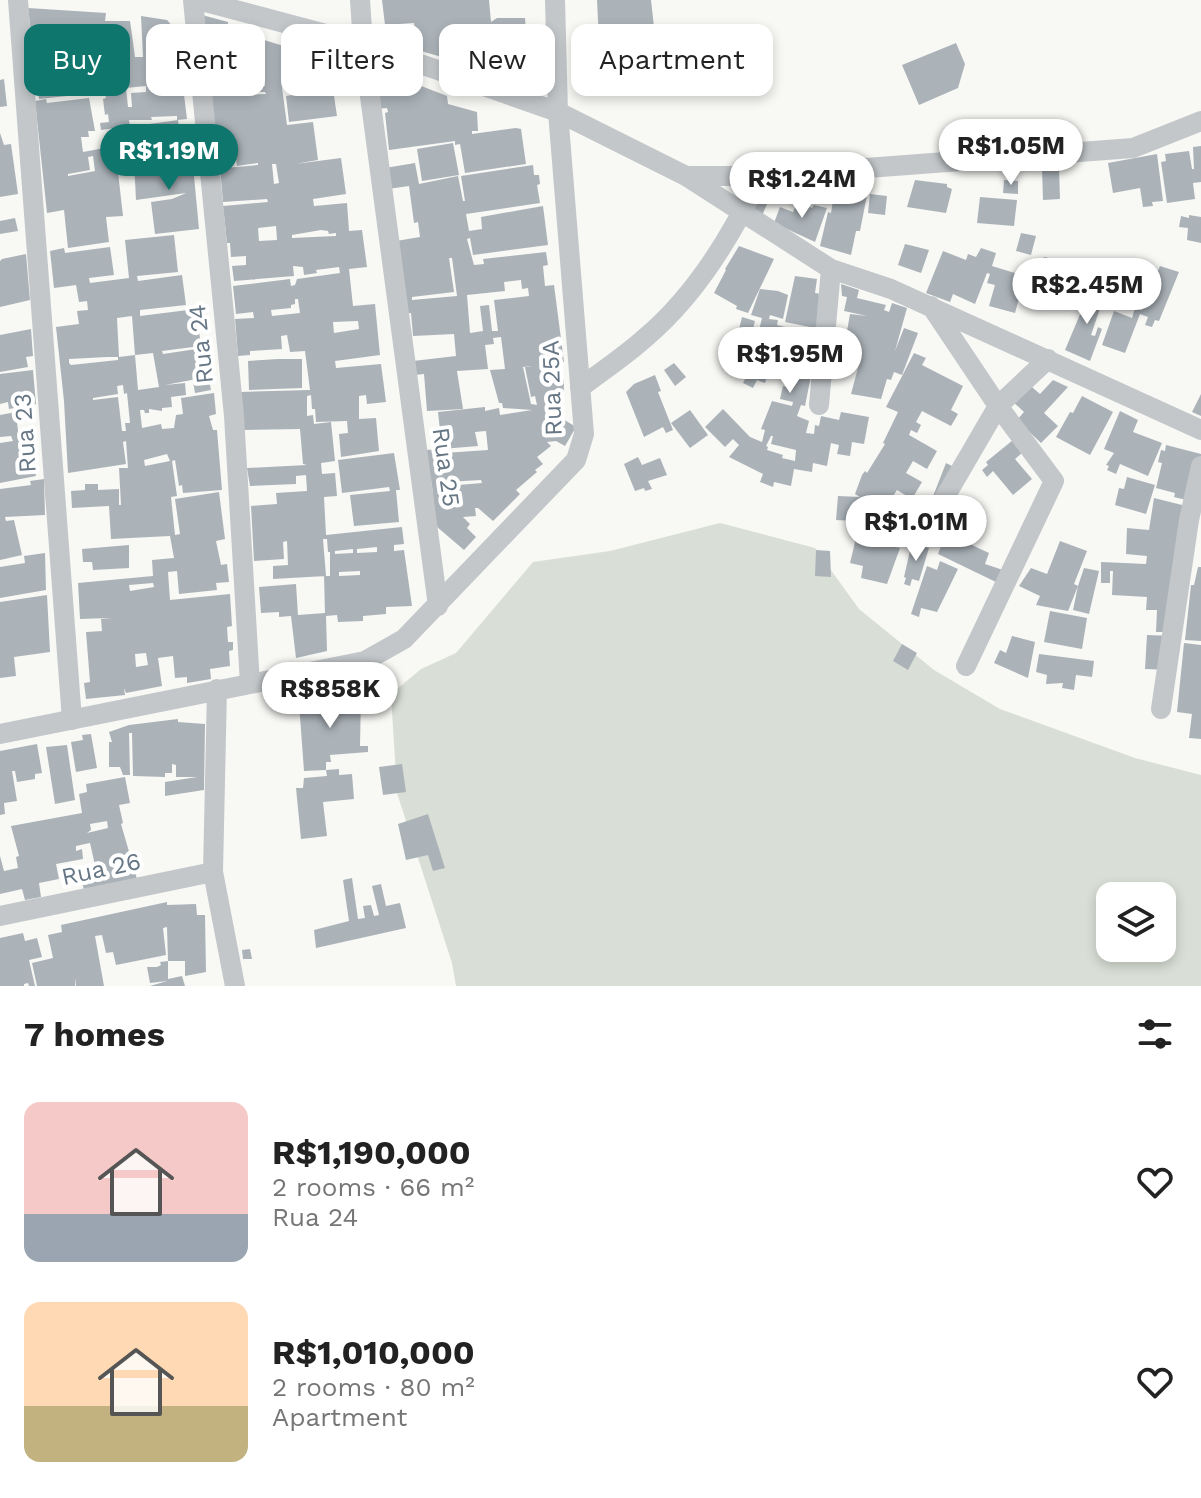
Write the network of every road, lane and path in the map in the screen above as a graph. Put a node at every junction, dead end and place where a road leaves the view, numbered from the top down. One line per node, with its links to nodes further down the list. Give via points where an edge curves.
1 (18, 0): 28 (street, Rua 23)
2 (196, 0): 5 (street); 25 (street, Rua 24, via 234,416)
3 (360, 0): 6 (street, Rua 25)
4 (555, 0): 9 (street, Rua 25A)
5 (287, 24)
6 (362, 24)
7 (423, 65): 9 (street)
8 (370, 96): 23 (street, Rua 25)
9 (558, 112): 11 (street); 17 (street, Rua 25A)
10 (1201, 121): 12 (street, via 1133,148)
11 (686, 176): 12 (street); 13 (street)
12 (760, 176): 13 (street)
13 (742, 213): 14 (street); 17 (street, via 718,254 675,307 646,338)
14 (831, 269): 15 (street); 18 (street)
15 (931, 306): 16 (street); 19 (street)
16 (1048, 359): 19 (street); 20 (street)
17 (580, 388): 23 (street, Rua 25A, via 584,434 576,460)
18 (819, 405)
19 (998, 406): 22 (street); 24 (street, via 1054,481)
20 (1201, 430)
21 (1201, 466): 27 (street)
22 (924, 533)
23 (438, 606): 25 (street, via 404,639 365,661)
24 (966, 666)
25 (250, 684): 26 (street)
26 (217, 689): 28 (street); 30 (street)
27 (1161, 709)
28 (72, 720): 29 (street)
29 (0, 734)
30 (213, 872): 31 (street, Rua 26); 32 (street)
31 (0, 916)
32 (235, 986)

